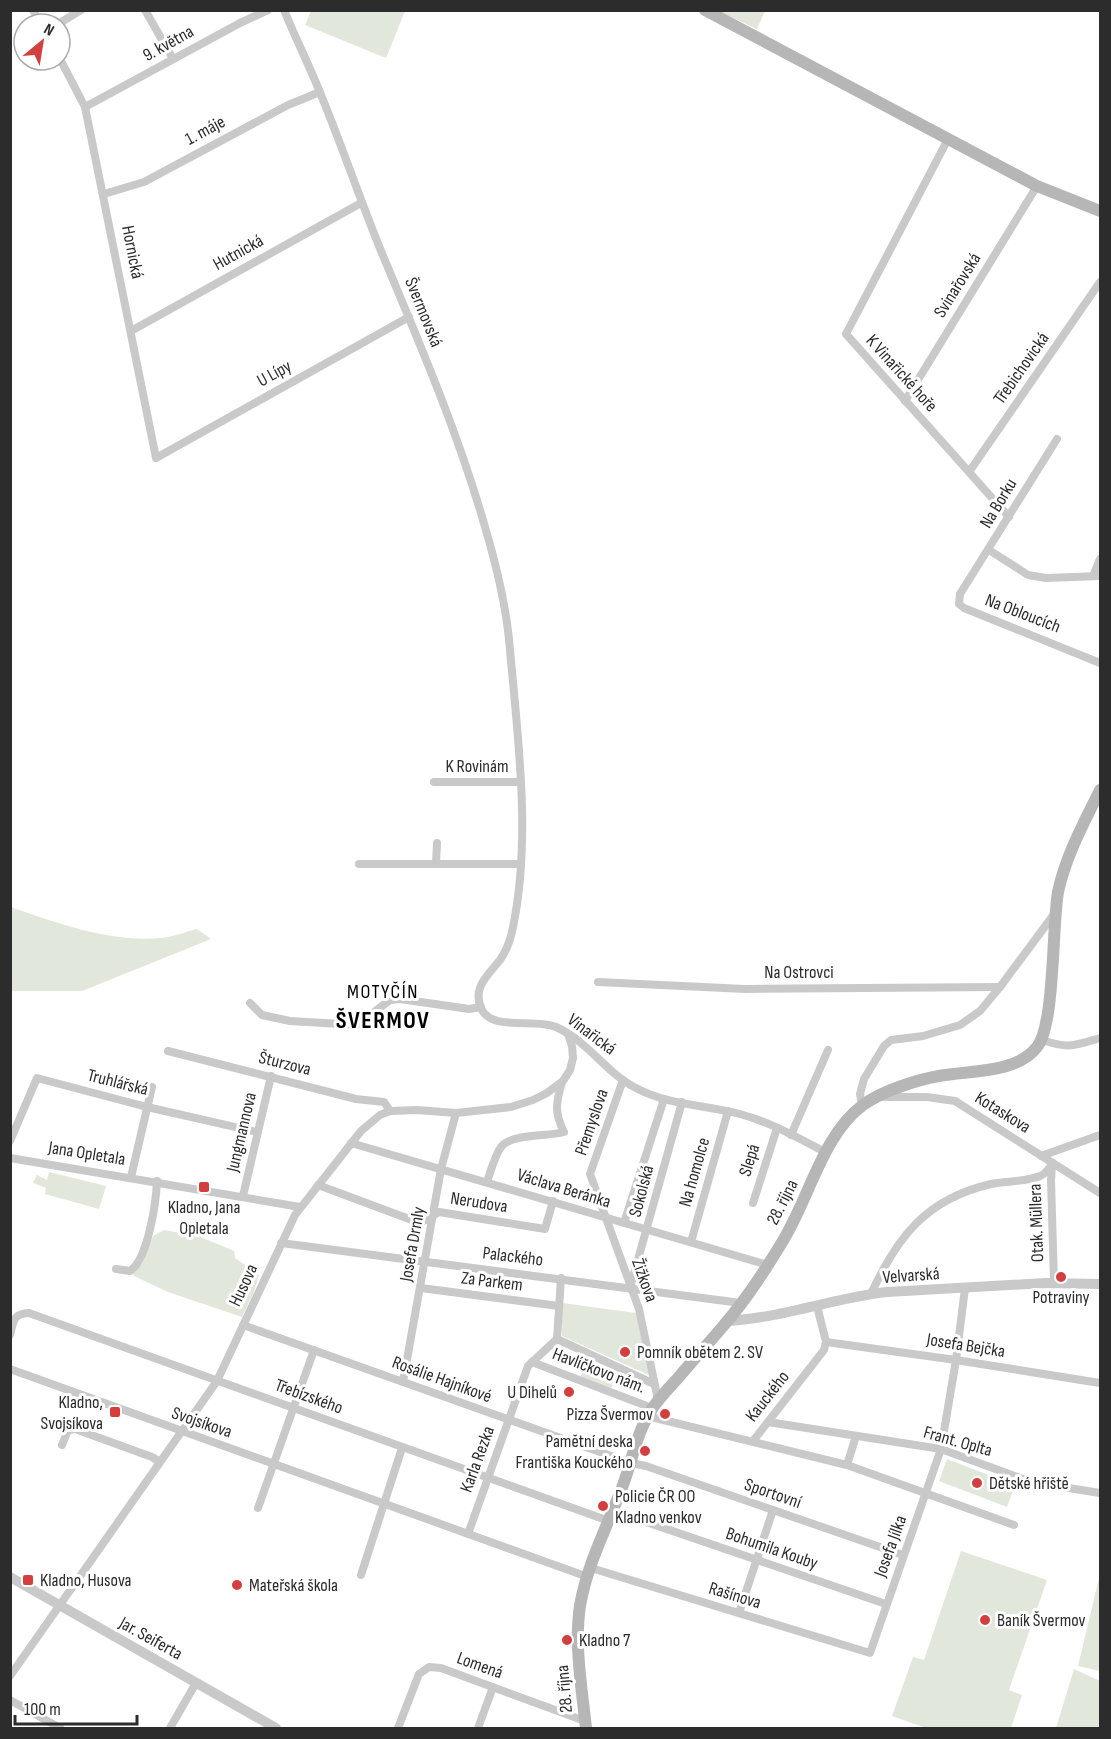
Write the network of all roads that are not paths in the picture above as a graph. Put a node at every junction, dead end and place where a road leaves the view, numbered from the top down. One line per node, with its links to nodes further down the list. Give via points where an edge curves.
1 (145, 10): 5 (street)
2 (268, 10): 5 (street, 9. května)
3 (284, 10): 7 (street, Švermovská)
4 (705, 10): 9 (main road)
5 (173, 59): 8 (street, 9. května)
6 (67, 72): 8 (street, Hornická)
7 (320, 92): 11 (street, 1. máje, via 144,182); 12 (street, Švermovská)
8 (85, 107): 11 (street, Hornická)
9 (948, 139): 10 (main road); 17 (street, K Vinařické hoře, via 846,334)
10 (1037, 186): 13 (main road); 17 (street, Svinařovská)
11 (104, 194): 16 (street, Hornická)
12 (362, 203): 15 (street, Švermovská); 16 (street, Hutnická)
13 (1101, 211)
14 (1101, 282): 20 (street, Třebichovická)
15 (409, 317): 19 (street, U Lípy); 27 (street, Švermovská, via 460,445 501,583)
16 (131, 331): 19 (street, Hornická)
17 (905, 401): 20 (street, K Vinařické hoře)
18 (1057, 439): 21 (street, Na Borku)
19 (156, 458)
20 (969, 472): 21 (street, K Vinařické hoře)
21 (1009, 517): 22 (street, Na Borku)
22 (989, 550): 24 (street, Na Borku, via 1028,575); 25 (street, Na Obloucích, via 960,594 959,604)
23 (1101, 559): 24 (street, Na Borku)
24 (1097, 576)
25 (1101, 663)
26 (434, 782): 27 (street, K Rovinám)
27 (520, 782): 32 (street)
28 (1101, 790): 33 (main road, via 1064,868)
29 (437, 843): 31 (street)
30 (359, 864): 31 (street)
31 (436, 864): 32 (street)
32 (521, 864): 37 (street, via 512,932 500,959 482,980)
33 (1055, 913): 35 (street); 40 (main road)
34 (598, 982): 35 (street, Na Ostrovci, via 745,989)
35 (1000, 987): 50 (street, via 980,1011 960,1025 886,1043 864,1079)
36 (250, 1003): 37 (street, via 262,1015 338,1026 357,1025 390,1000)
37 (481, 1007): 38 (street, Vinařická, via 483,1013 499,1021 542,1023)
38 (568, 1034): 44 (street, Vinařická); 45 (street, via 573,1058)
39 (1101, 1038): 40 (street, via 1071,1046)
40 (1042, 1040): 47 (main road, 28. října, via 1017,1063 924,1079)
41 (828, 1050): 57 (street)
42 (168, 1051): 43 (street, Šturzova)
43 (271, 1076): 52 (street, Šturzova, via 356,1099 384,1102); 56 (street, Jungmannova)
44 (623, 1080): 48 (street, Vinařická); 66 (street, Přemyslova)
45 (563, 1081): 54 (street, via 547,1093 511,1107); 69 (street, via 556,1112 564,1132 518,1138 504,1144)
46 (153, 1087): 51 (street)
47 (876, 1097): 50 (main road, 28. října); 62 (street, Kotaskova, via 955,1101)
48 (664, 1099): 49 (street, Vinařická); 78 (street)
49 (682, 1102): 53 (street, Vinařická); 79 (street, Sokolská)
50 (862, 1105): 61 (main road, 28. října, via 835,1134)
51 (147, 1107): 56 (street, Truhlářská); 59 (street, Truhlářská, via 37,1078); 67 (street)
52 (390, 1111): 54 (street); 60 (street, Husova, via 370,1122)
53 (728, 1111): 55 (street, Vinařická); 80 (street, Na homolce)
54 (456, 1113): 65 (street, Josefa Drmly)
55 (777, 1128): 57 (street, Vinařická); 74 (street, Slepá)
56 (257, 1131): 72 (street, Jungmannova)
57 (791, 1135): 61 (street, Vinařická)
58 (1101, 1135): 62 (street)
59 (10, 1141)
60 (351, 1143): 65 (street, Václava Beránka); 70 (street, Husova)
61 (825, 1152): 83 (main road, 28. října, via 794,1223)
62 (1041, 1155): 64 (street, Kotaskova)
63 (10, 1158): 67 (street, Jana Opletala)
64 (1053, 1163): 71 (street, Kotaskova); 86 (street, Otak. Müllera); 91 (street, via 1042,1175 969,1190 934,1209 911,1228 891,1253)
65 (441, 1169): 69 (street, Václava Beránka); 76 (street, Josefa Drmly)
66 (590, 1174): 77 (street, Žižkova)
67 (131, 1177): 68 (street, Jana Opletala)
68 (158, 1182): 72 (street, Jana Opletala); 84 (street, via 154,1219 138,1263 130,1271)
69 (487, 1182): 73 (street, Václava Beránka)
70 (318, 1185): 75 (street, Husova); 76 (street, Nerudova, via 420,1223)
71 (1101, 1193)
72 (243, 1196): 75 (street, Jana Opletala)
73 (553, 1202): 76 (street, Nerudova, via 545,1229 439,1212); 77 (street, Václava Beránka)
74 (753, 1203)
75 (300, 1207): 81 (street, Husova)
76 (434, 1215): 82 (street, Josefa Drmly)
77 (606, 1218): 78 (street, Václava Beránka); 89 (street, Žižkova)
78 (624, 1223): 79 (street, Václava Beránka)
79 (647, 1230): 80 (street, Václava Beránka); 89 (street, Sokolská)
80 (691, 1242): 83 (street, Václava Beránka)
81 (281, 1243): 82 (street, Palackého); 96 (street, Husova)
82 (425, 1261): 85 (street, Palackého); 88 (street, Josefa Drmly)
83 (768, 1265): 92 (main road, 28. října)
84 (116, 1269)
85 (561, 1278): 89 (street, Palackého); 93 (street, Havlíčkovo nám.)
86 (1054, 1282): 87 (street, Velvarská); 90 (street, Velvarská)
87 (1101, 1284)
88 (421, 1288): 93 (street, Za Parkem); 105 (street, Josefa Drmly)
89 (630, 1288): 92 (street, Palackého); 107 (street, Žižkova, via 639,1309)
90 (965, 1288): 91 (street, Velvarská); 101 (street, Josefa Jílka)
91 (871, 1294): 94 (street, Velvarská)
92 (741, 1303): 95 (main road, 28. října)
93 (559, 1306): 98 (street, Havlíčkovo nám.)
94 (817, 1306): 95 (street, Velvarská); 99 (street)
95 (727, 1321): 109 (main road, 28. října)
96 (243, 1325): 100 (street, Rosálie Hajníkové); 104 (street, Husova)
97 (10, 1335): 104 (street, Třebízského, via 16,1317 29,1313)
98 (557, 1338): 102 (street, Havlíčkovo nám.); 107 (street, Havlíčkovo nám.)
99 (826, 1342): 101 (street, Josefa Bejčka); 111 (street, Kauckého, via 824,1350)
100 (314, 1350): 105 (street, Rosálie Hajníkové); 108 (street)
101 (956, 1360): 106 (street, Josefa Bejčka); 117 (street, Josefa Jílka)
102 (532, 1362): 109 (street, Havlíčkovo nám.); 110 (street, Karla Rezka)
103 (10, 1369): 112 (street, Svojsíkova)
104 (217, 1381): 108 (street, Třebízského); 112 (street, Husova)
105 (403, 1382): 110 (street, Rosálie Hajníkové)
106 (1101, 1383)
107 (654, 1384): 109 (street, Žižkova)
108 (293, 1408): 116 (street, Třebízského); 120 (street)
109 (653, 1408): 114 (street, Kauckého); 119 (main road, 28. října)
110 (508, 1420): 119 (street, Rosálie Hajníkové); 122 (street, Karla Rezka)
111 (768, 1422): 113 (street, Frant. Oplta); 114 (street, Kauckého)
112 (181, 1432): 118 (street, Husova); 120 (street, Svojsíkova)
113 (856, 1436): 117 (street, Frant. Oplta); 121 (street)
114 (753, 1441): 121 (street)
115 (62, 1445): 118 (street, via 66,1432 75,1429)
116 (402, 1448): 122 (street, Třebízského); 125 (street)
117 (941, 1449): 123 (street, Frant. Oplta, via 1031,1482); 124 (street, Josefa Jílka)
118 (160, 1462): 137 (street, Husova)
119 (631, 1463): 127 (street, Sportovní); 128 (main road, 28. října)
120 (273, 1464): 125 (street, Svojsíkova); 126 (street)
121 (847, 1465): 124 (street)
122 (487, 1479): 128 (street, Třebízského); 130 (street, Karla Rezka)
123 (1101, 1493)
124 (927, 1494): 129 (street); 131 (street, Josefa Jílka)
125 (384, 1504): 130 (street, Svojsíkova); 134 (street)
126 (258, 1508)
127 (773, 1510): 131 (street, Sportovní); 132 (street)
128 (611, 1516): 132 (street, Bohumila Kouby); 133 (main road, 28. října)
129 (1014, 1525)
130 (468, 1534): 133 (street, Svojsíkova)
131 (903, 1555): 136 (street, Josefa Jílka)
132 (756, 1560): 136 (street, Bohumila Kouby); 138 (street)
133 (589, 1573): 138 (street, Rašínova); 144 (main road, 28. října, via 578,1626)
134 (361, 1575)
135 (10, 1577): 137 (street, Jar. Seiferta)
136 (886, 1604): 139 (street, Josefa Jílka)
137 (59, 1605): 140 (street, Husova); 141 (street, Jar. Seiferta)
138 (739, 1613): 139 (street, Rašínova)
139 (870, 1653)
140 (10, 1676)
141 (196, 1683): 146 (street); 147 (street, Jar. Seiferta)
142 (493, 1687): 144 (street, Lomená); 148 (street, Lomená, via 429,1667 419,1674); 149 (street)
143 (10, 1700): 145 (street)
144 (586, 1726)
145 (60, 1728)
146 (170, 1728)
147 (276, 1728)
148 (398, 1728)
149 (478, 1728)

